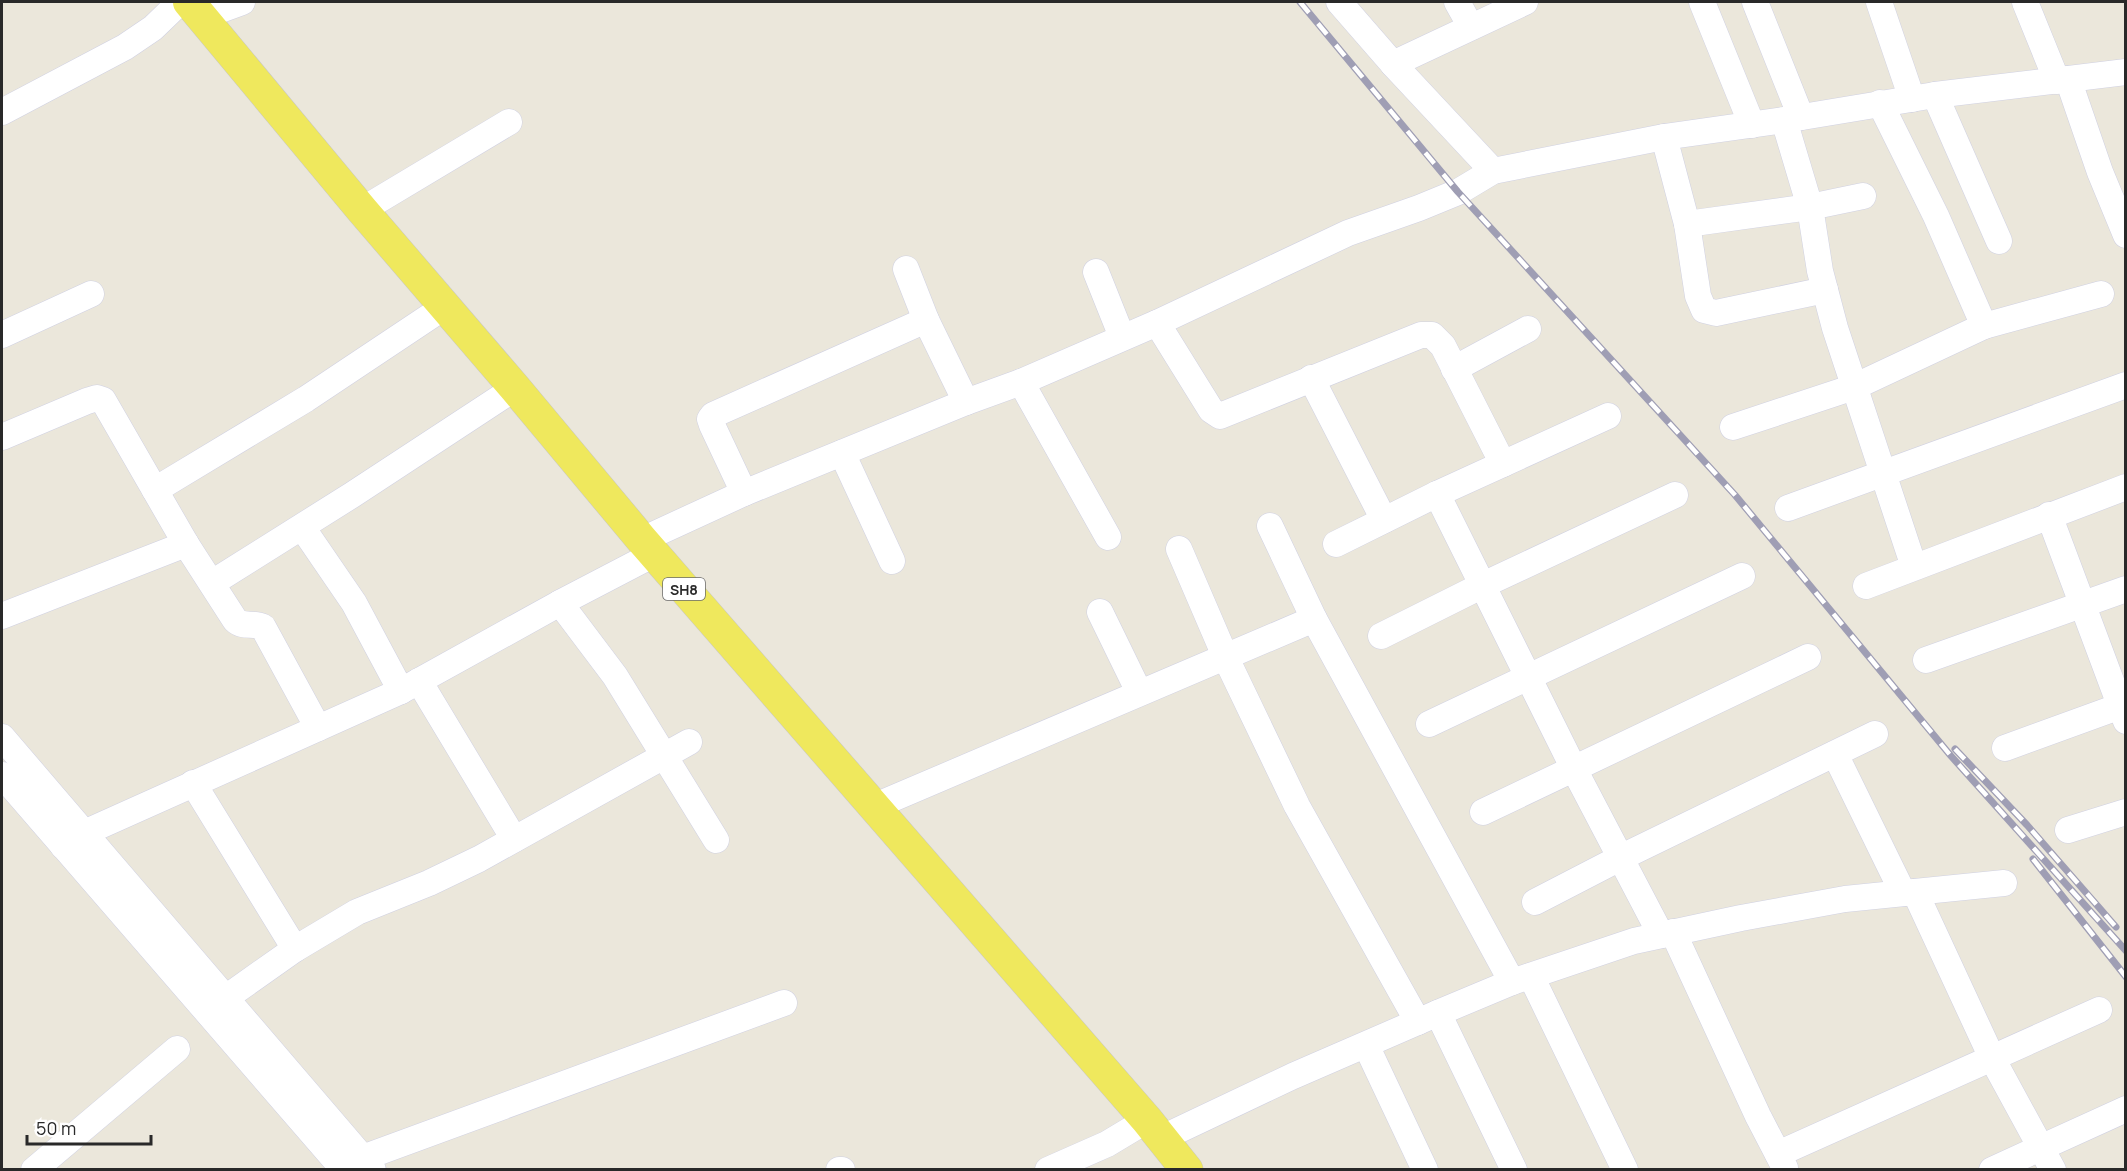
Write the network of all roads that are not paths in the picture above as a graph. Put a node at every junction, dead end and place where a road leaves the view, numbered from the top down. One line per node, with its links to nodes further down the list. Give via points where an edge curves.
1 (242, 2): 9 (street)
2 (1339, 2): 11 (street)
3 (1457, 2): 10 (street)
4 (1526, 2): 10 (street)
5 (1702, 2): 19 (street)
6 (1755, 2): 17 (street)
7 (1879, 2): 14 (street)
8 (2025, 2): 13 (street)
9 (190, 7): 16 (street, via 125,47); 24 (main road, SH8)
10 (1471, 27): 11 (street)
11 (1393, 64): 21 (street)
12 (2126, 72): 13 (street)
13 (2062, 80): 14 (street); 26 (street)
14 (1924, 97): 15 (street); 27 (street)
15 (1880, 103): 17 (street); 36 (street, via 1936,216)
16 (2, 112)
17 (1793, 118): 19 (street); 23 (street)
18 (509, 122): 24 (street)
19 (1752, 125): 20 (street)
20 (1664, 137): 21 (street); 25 (street)
21 (1493, 171): 35 (street, via 1458,192 1348,233)
22 (1863, 196): 23 (street)
23 (1810, 207): 25 (street); 30 (street)
24 (362, 210): 33 (main road, SH8)
25 (1687, 224): 30 (street, via 1698,296 1709,313)
26 (2126, 235)
27 (1999, 242)
28 (906, 269): 34 (street)
29 (1096, 272): 39 (street)
30 (1825, 290): 44 (street)
31 (91, 294): 38 (street)
32 (2101, 294): 36 (street)
33 (444, 307): 45 (main road, SH8); 54 (street, via 306,399)
34 (926, 320): 46 (street); 55 (street, via 713,414 711,421)
35 (1157, 322): 39 (street); 41 (street, via 1211,410 1220,416)
36 (1984, 327): 44 (street)
37 (1528, 329): 40 (street)
38 (2, 335)
39 (1122, 338): 42 (street)
40 (1455, 369): 41 (street, via 1440,342 1428,334); 51 (street)
41 (1311, 378): 60 (street)
42 (1021, 382): 46 (street); 63 (street)
43 (2126, 385): 52 (street)
44 (1854, 387): 48 (street); 52 (street)
45 (515, 388): 62 (street); 66 (main road, SH8)
46 (966, 402): 50 (street)
47 (1608, 416): 51 (street)
48 (1733, 427)
49 (2, 437): 54 (street, via 100,398)
50 (842, 453): 55 (street); 68 (street)
51 (1503, 464): 56 (street)
52 (1883, 473): 58 (street); 69 (street)
53 (2126, 487): 59 (street)
54 (155, 490): 64 (street)
55 (744, 493): 66 (street)
56 (1437, 494): 60 (street); 72 (street)
57 (1675, 495): 72 (street)
58 (1788, 508)
59 (2049, 514): 69 (street); 76 (street)
60 (1384, 520): 65 (street)
61 (1270, 526): 79 (street)
62 (302, 527): 71 (street); 85 (street)
63 (1108, 537)
64 (186, 544): 71 (street); 78 (street)
65 (1336, 544)
66 (648, 547): 75 (street); 99 (main road, SH8)
67 (1179, 549): 81 (street)
68 (892, 561)
69 (1914, 567): 73 (street)
70 (1742, 576): 84 (street)
71 (212, 583): 89 (street, via 238,623 261,625 265,630)
72 (1483, 585): 80 (street); 84 (street)
73 (1866, 586)
74 (2126, 589): 76 (street)
75 (560, 603): 85 (street); 95 (street, via 615,676)
76 (2083, 605): 83 (street); 87 (street)
77 (1100, 612): 86 (street)
78 (2, 616)
79 (1314, 619): 81 (street); 112 (street)
80 (1381, 636)
81 (1225, 656): 86 (street); 116 (street, via 1297,806)
82 (1808, 657): 96 (street)
83 (1926, 660)
84 (1528, 676): 88 (street); 96 (street)
85 (410, 686): 89 (street); 104 (street)
86 (1139, 692): 99 (street)
87 (2124, 710): 93 (street)
88 (1429, 724)
89 (318, 728): 98 (street)
90 (1875, 734): 94 (street)
91 (2, 737): 103 (street)
92 (689, 742): 95 (street)
93 (2004, 748)
94 (1834, 754): 106 (street); 108 (street)
95 (663, 755): 104 (street); 105 (street)
96 (1574, 769): 100 (street); 106 (street)
97 (2, 776): 103 (street)
98 (193, 783): 103 (street); 111 (street)
99 (873, 807): 121 (main road, SH8)
100 (1484, 812)
101 (2126, 812): 102 (street)
102 (2068, 830)
103 (73, 839): 113 (street); 124 (street)
104 (514, 839): 111 (street, via 450,873 357,912)
105 (716, 840)
106 (1620, 858): 109 (street); 110 (street)
107 (2004, 883): 108 (street)
108 (1909, 893): 110 (street, via 1845,899); 119 (street)
109 (1535, 902)
110 (1667, 934): 112 (street, via 1634,941); 123 (street)
111 (295, 949): 113 (street)
112 (1522, 979): 116 (street); 130 (street)
113 (226, 997): 124 (street)
114 (784, 1003): 124 (street)
115 (2099, 1010): 119 (street)
116 (1428, 1017): 117 (street); 129 (street)
117 (1366, 1045): 121 (street); 128 (street)
118 (177, 1049): 125 (street)
119 (1992, 1058): 122 (street); 123 (street)
120 (2126, 1109): 122 (street)
121 (1153, 1129): 126 (street); 127 (main road, SH8)
122 (2047, 1158): 131 (street)
123 (1782, 1162)
124 (355, 1166)
125 (34, 1170)
126 (1048, 1170)
127 (1187, 1170)
128 (1425, 1170)
129 (1514, 1170)
130 (1625, 1170)
131 (1992, 1170)

